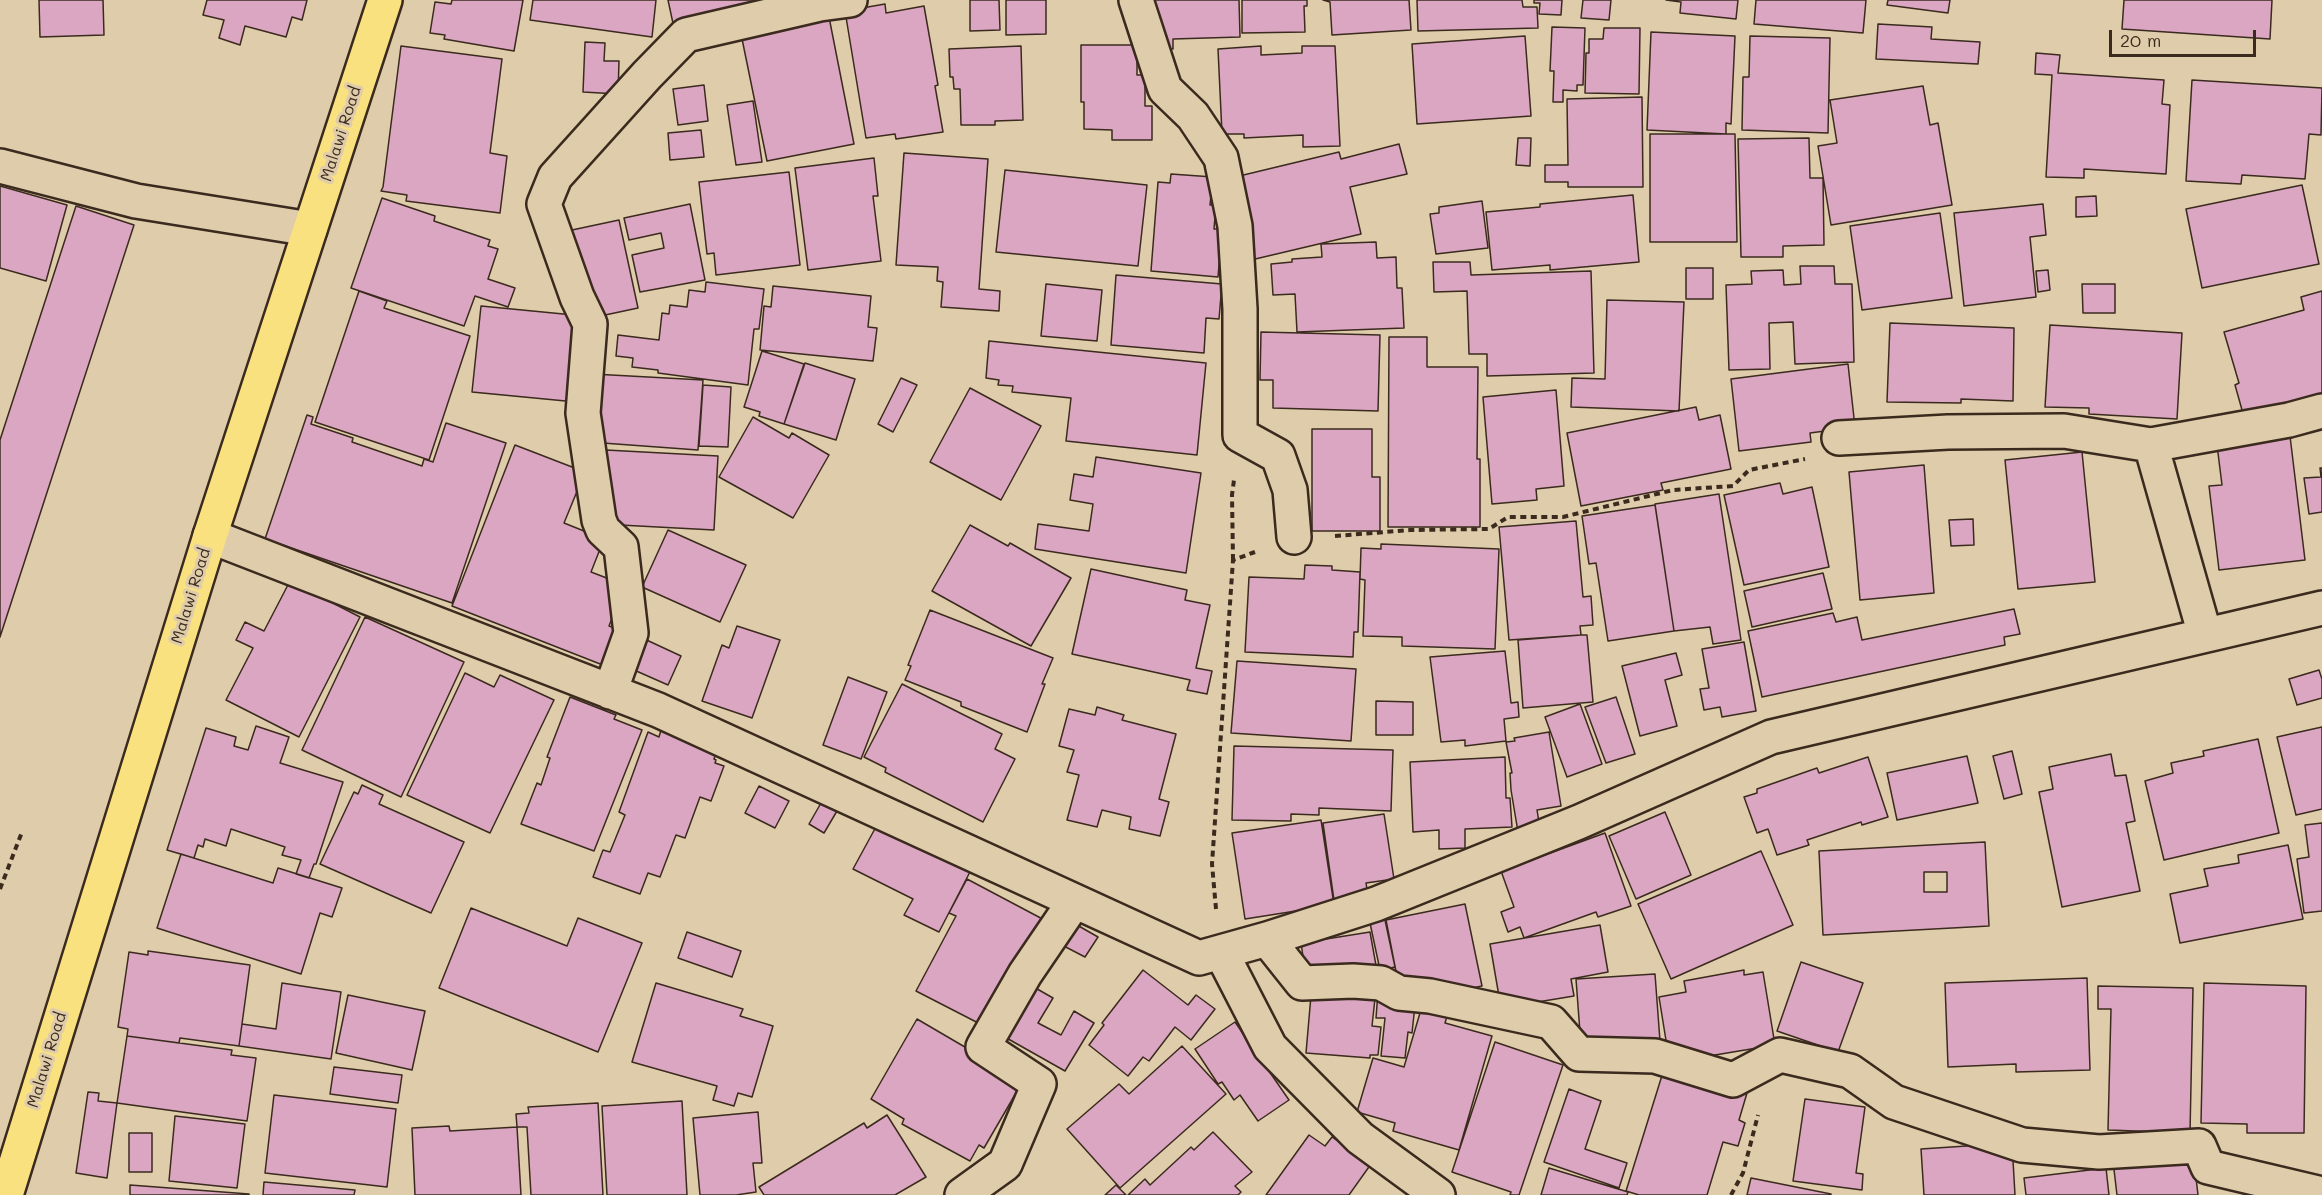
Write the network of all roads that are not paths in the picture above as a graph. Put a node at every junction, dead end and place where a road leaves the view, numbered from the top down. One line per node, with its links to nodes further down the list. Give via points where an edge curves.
1 (385, 0): 5 (main road, Malawi Road)
2 (850, 0): 13 (street, via 686,35 555,177 544,204 576,297 590,324 583,413 598,520 621,547 631,633)
3 (1136, 0): 10 (street, via 1164,89 1193,116 1221,158 1235,226 1240,297 1240,435 1278,456 1290,490)
4 (0, 166): 5 (street, via 136,201)
5 (310, 229): 9 (main road, Malawi Road)
6 (2322, 411): 8 (street)
7 (1839, 438): 8 (street, via 2064,431)
8 (2151, 445): 12 (street)
9 (210, 536): 13 (street); 18 (main road, Malawi Road)
10 (1294, 537)
11 (2322, 608): 12 (street)
12 (2205, 635): 15 (street, via 1771,736 1579,822 1376,904)
13 (610, 692): 14 (street, via 658,710)
14 (1074, 902): 16 (street, via 1199,958); 19 (street, via 1025,974 983,1047 1039,1084 1005,1164)
15 (1267, 939): 16 (street); 17 (street, via 1302,983 1382,983 1399,993 1551,1022 1579,1054 1656,1056 1733,1080 1780,1055 1850,1071 1894,1102 2022,1145 2099,1152 2199,1146 2208,1167)
16 (1221, 952): 20 (street, via 1270,1047 1360,1138)
17 (2322, 1194)
18 (6, 1195)
19 (962, 1195)
20 (1438, 1195)

